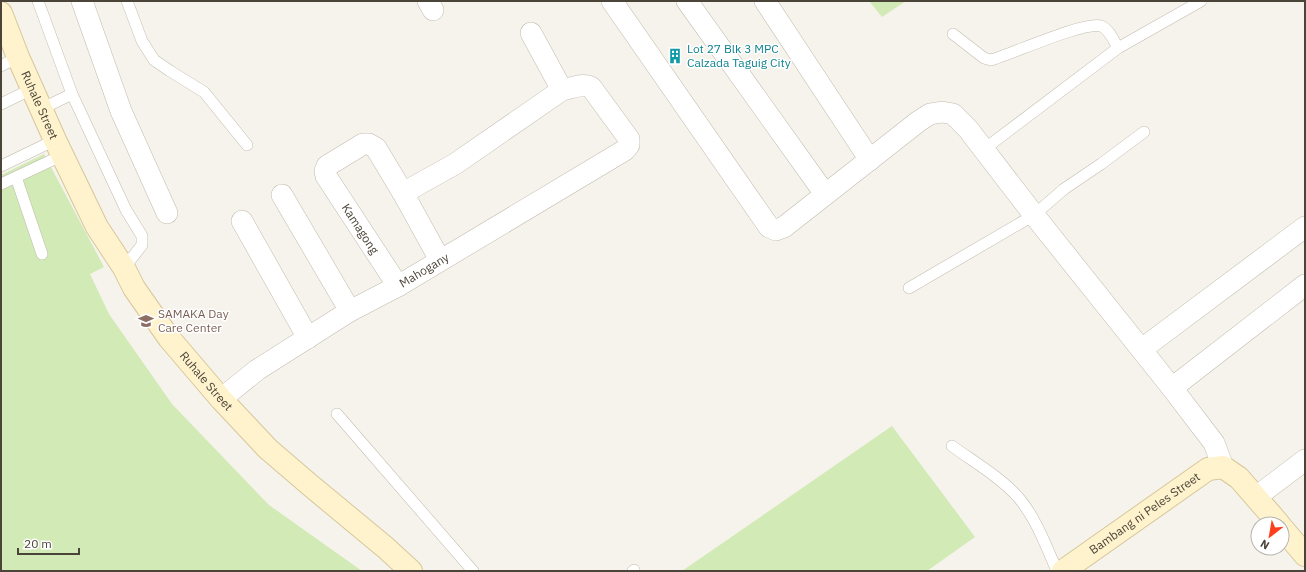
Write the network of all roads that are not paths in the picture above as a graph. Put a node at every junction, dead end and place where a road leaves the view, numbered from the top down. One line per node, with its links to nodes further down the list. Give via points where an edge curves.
1 (38, 1): 15 (lane)
2 (82, 1): 29 (street, via 121,111)
3 (127, 1): 19 (lane, via 142,40 154,60 204,92)
4 (612, 1): 27 (street, via 768,227 776,230 784,227)
5 (687, 1): 27 (street)
6 (765, 1): 22 (street)
7 (1201, 1): 11 (lane)
8 (1, 13): 12 (street, Ruhale Street)
9 (531, 33): 14 (street)
10 (953, 34): 11 (lane, via 984,58 991,60 1088,26 1104,28)
11 (1118, 48): 21 (lane, via 987,147)
12 (10, 61): 13 (street, Ruhale Street)
13 (32, 89): 16 (lane); 17 (street, Ruhale Street)
14 (562, 90): 26 (street, via 455,164); 34 (street, Mahogany, via 585,85 592,87 628,139 629,145 625,150)
15 (72, 94): 17 (lane); 35 (lane, via 126,210 142,236 142,245)
16 (1, 104)
17 (41, 109): 20 (street, Ruhale Street)
18 (1144, 132): 30 (lane, via 1064,189)
19 (247, 145)
20 (59, 147): 23 (lane); 24 (lane); 35 (street, Ruhale Street, via 97,227)
21 (981, 148): 22 (street, via 954,114 942,112 918,120); 30 (street)
22 (870, 160): 27 (street)
23 (1, 166)
24 (16, 177): 25 (lane); 33 (lane)
25 (1, 184)
26 (403, 193): 34 (street); 37 (street, Kamagong, via 376,148 369,144 363,144 328,166 325,171)
27 (825, 194)
28 (282, 195): 39 (street)
29 (167, 213)
30 (1034, 215): 38 (lane); 41 (street)
31 (242, 221): 40 (street)
32 (1305, 227): 41 (street)
33 (42, 254)
34 (440, 260): 37 (street, Mahogany)
35 (124, 268): 43 (street, Ruhale Street, via 134,288 169,338)
36 (1305, 285): 42 (street)
37 (398, 286): 39 (street, Mahogany)
38 (909, 288)
39 (350, 311): 40 (street, Mahogany)
40 (308, 338): 43 (street, Mahogany, via 257,370)
41 (1142, 349): 42 (street)
42 (1172, 388): 47 (street, via 1214,443)
43 (221, 399): 52 (street, Ruhale Street, via 268,448)
44 (337, 414): 53 (lane)
45 (952, 446): 54 (lane, via 1018,497 1031,515)
46 (1305, 460): 48 (street)
47 (1223, 467): 48 (street, via 1239,478); 55 (street, Bambang ni Peles Street, via 1208,469)
48 (1256, 497): 49 (street)
49 (1272, 516)
50 (1290, 537): 51 (street)
51 (1305, 555)
52 (411, 571)
53 (473, 571)
54 (1056, 571)
55 (1063, 571)

